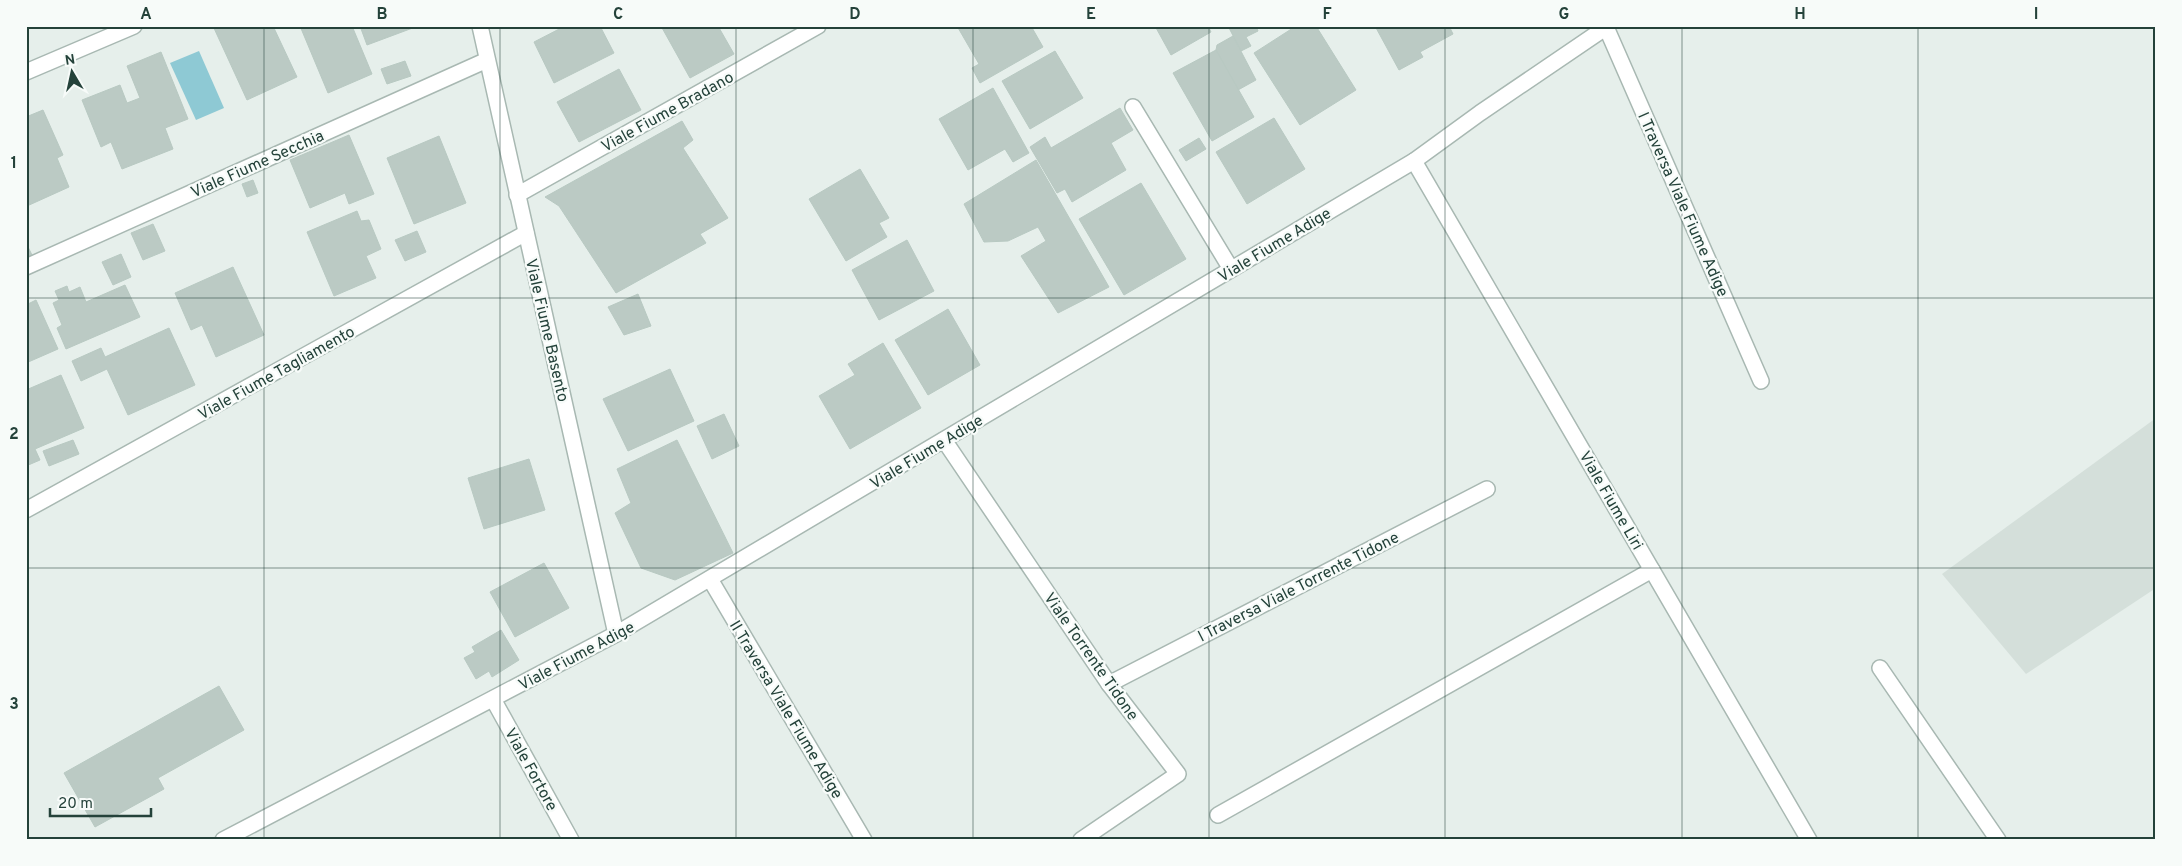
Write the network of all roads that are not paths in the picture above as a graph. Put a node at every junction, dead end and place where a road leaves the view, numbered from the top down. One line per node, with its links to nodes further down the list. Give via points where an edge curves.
1 (134, 26): 6 (street)
2 (480, 26): 5 (street, Viale Fiume Basento)
3 (818, 26): 9 (street, Viale Fiume Bradano)
4 (1607, 27): 8 (street, Viale Fiume Adige); 13 (street, I Traversa Viale Fiume Adige)
5 (487, 60): 9 (street, Viale Fiume Basento); 11 (street, Viale Fiume Secchia)
6 (26, 72)
7 (1133, 106): 12 (street)
8 (1414, 161): 12 (street, Viale Fiume Adige); 17 (street, Viale Fiume Liri)
9 (518, 195): 10 (street, Viale Fiume Basento)
10 (526, 233): 16 (street, Viale Fiume Tagliamento); 19 (street, Viale Fiume Basento)
11 (26, 267)
12 (1231, 269): 14 (street, Viale Fiume Adige)
13 (1761, 382)
14 (944, 440): 18 (street, Viale Fiume Adige); 21 (street, Viale Torrente Tidone)
15 (1487, 489): 21 (street, I Traversa Viale Torrente Tidone)
16 (26, 510)
17 (1652, 570): 23 (street); 28 (street, Viale Fiume Liri)
18 (710, 578): 19 (street, Viale Fiume Adige); 26 (street, II Traversa Viale Fiume Adige)
19 (616, 634): 22 (street, Viale Fiume Adige)
20 (1880, 668): 29 (street)
21 (1109, 684): 27 (street, Viale Torrente Tidone, via 1178,774)
22 (492, 699): 24 (street, Viale Fiume Adige); 25 (street, Viale Fortore)
23 (1218, 815)
24 (222, 840)
25 (571, 840)
26 (864, 840)
27 (1081, 840)
28 (1809, 840)
29 (1998, 840)

